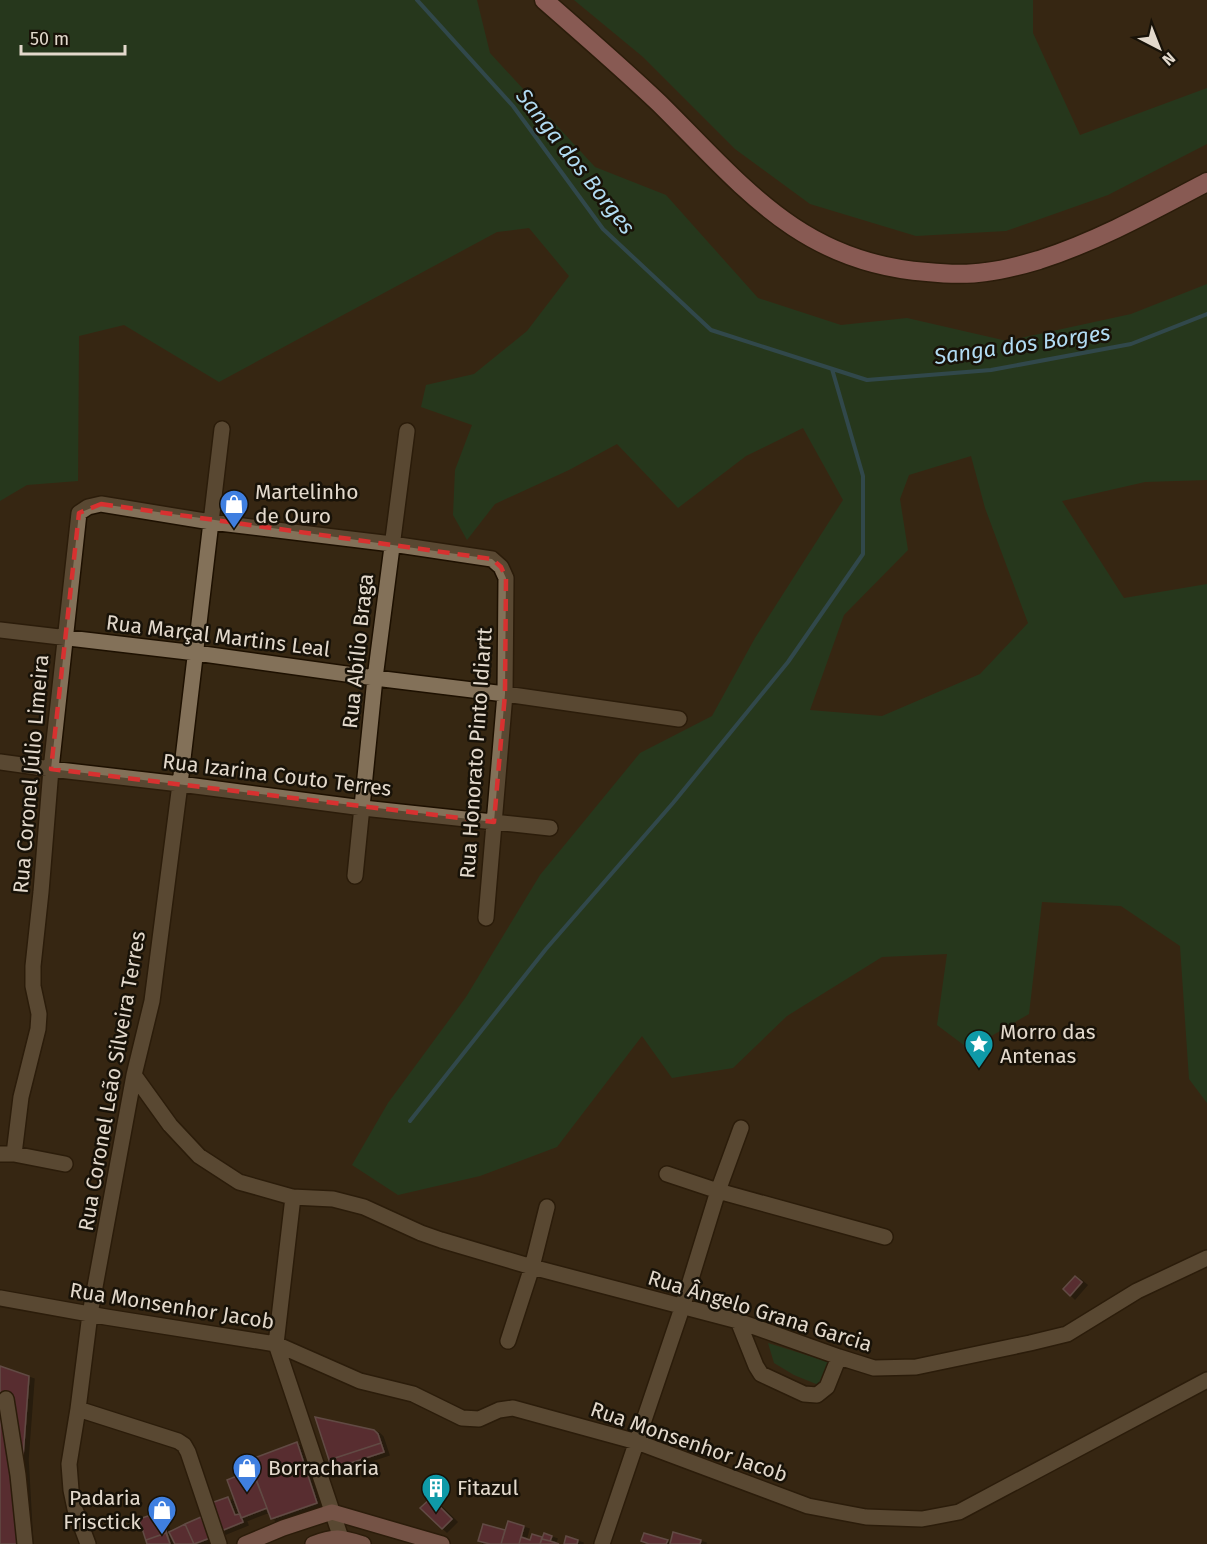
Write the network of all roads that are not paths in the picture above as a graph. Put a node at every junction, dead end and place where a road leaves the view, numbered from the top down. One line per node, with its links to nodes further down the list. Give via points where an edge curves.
1 (544, 0): 2 (highway, via 770,211 816,242 871,263 948,274 1023,265 1109,233)
2 (1207, 182)
3 (222, 429): 5 (street, Rua Coronel Leão Silveira Terres)
4 (407, 431): 6 (street, Rua Abílio Braga)
5 (211, 522): 6 (street); 8 (street, Rua Coronel Júlio Limeira, via 100,504 79,513); 9 (street, Rua Coronel Leão Silveira Terres)
6 (392, 544): 10 (street, Rua Abílio Braga); 11 (street, Rua Honorato Pinto Idiartt, via 492,559 501,567 506,578)
7 (0, 630): 8 (street, Rua Marçal Martins Leal)
8 (64, 638): 9 (street, Rua Marçal Martins Leal); 14 (street, Rua Coronel Júlio Limeira)
9 (196, 653): 10 (street, Rua Marçal Martins Leal); 15 (street, Rua Coronel Leão Silveira Terres)
10 (375, 678): 11 (street, Rua Marçal Martins Leal); 16 (street, Rua Abílio Braga)
11 (505, 694): 12 (street, Rua Marçal Martins Leal); 17 (street, Rua Honorato Pinto Idiartt)
12 (680, 719)
13 (0, 762): 14 (street, Rua Izarina Couto Terres)
14 (51, 769): 15 (street, Rua Izarina Couto Terres); 23 (street, Rua Coronel Júlio Limeira, via 33,966 38,1029)
15 (180, 784): 16 (street, Rua Izarina Couto Terres); 21 (street, Rua Coronel Leão Silveira Terres, via 152,1001)
16 (363, 808): 17 (street, Rua Izarina Couto Terres); 19 (street, Rua Abílio Braga)
17 (494, 822): 18 (street, Rua Izarina Couto Terres); 20 (street, Rua Honorato Pinto Idiartt)
18 (550, 828)
19 (355, 876)
20 (486, 918)
21 (134, 1075): 27 (street, Rua Ângelo Grana Garcia, via 170,1125 199,1156 239,1182); 34 (street, Rua Coronel Leão Silveira Terres)
22 (741, 1128): 26 (street)
23 (7, 1154): 24 (street)
24 (65, 1164)
25 (667, 1174): 26 (street)
26 (718, 1191): 29 (street); 33 (street)
27 (293, 1197): 31 (street, Rua Ângelo Grana Garcia, via 333,1199 364,1207 421,1233); 37 (street)
28 (547, 1207): 31 (street)
29 (885, 1237)
30 (1207, 1258): 38 (street, Rua Ângelo Grana Garcia, via 1137,1291 1067,1334 916,1366 874,1368)
31 (532, 1267): 33 (street, Rua Ângelo Grana Garcia); 36 (street)
32 (0, 1298): 34 (street, Rua Monsenhor Jacob)
33 (682, 1308): 35 (street, Rua Ângelo Grana Garcia); 42 (street)
34 (90, 1314): 37 (street, Rua Monsenhor Jacob); 41 (street, Rua Coronel Leão Silveira Terres)
35 (738, 1321): 38 (street, Rua Ângelo Grana Garcia); 38 (street, via 761,1374 804,1394 817,1395 826,1387)
36 (508, 1341)
37 (276, 1344): 42 (street, Rua Monsenhor Jacob, via 360,1381 413,1394 462,1418 479,1419 513,1408); 43 (street)
38 (839, 1357)
39 (1207, 1380): 42 (street, Rua Monsenhor Jacob, via 959,1512 922,1519 866,1517 808,1506)
40 (6, 1399): 46 (street)
41 (78, 1409): 47 (street, Rua Coronel Leão Silveira Terres, via 69,1464 75,1509); 48 (street, via 184,1445)
42 (637, 1442): 53 (street)
43 (332, 1512): 44 (street); 45 (main road); 49 (main road)
44 (341, 1540): 50 (main road, via 326,1539); 51 (main road)
45 (419, 1541): 52 (main road)
46 (25, 1544)
47 (88, 1544)
48 (219, 1544)
49 (245, 1544)
50 (313, 1544)
51 (363, 1544)
52 (442, 1544)
53 (602, 1544)

